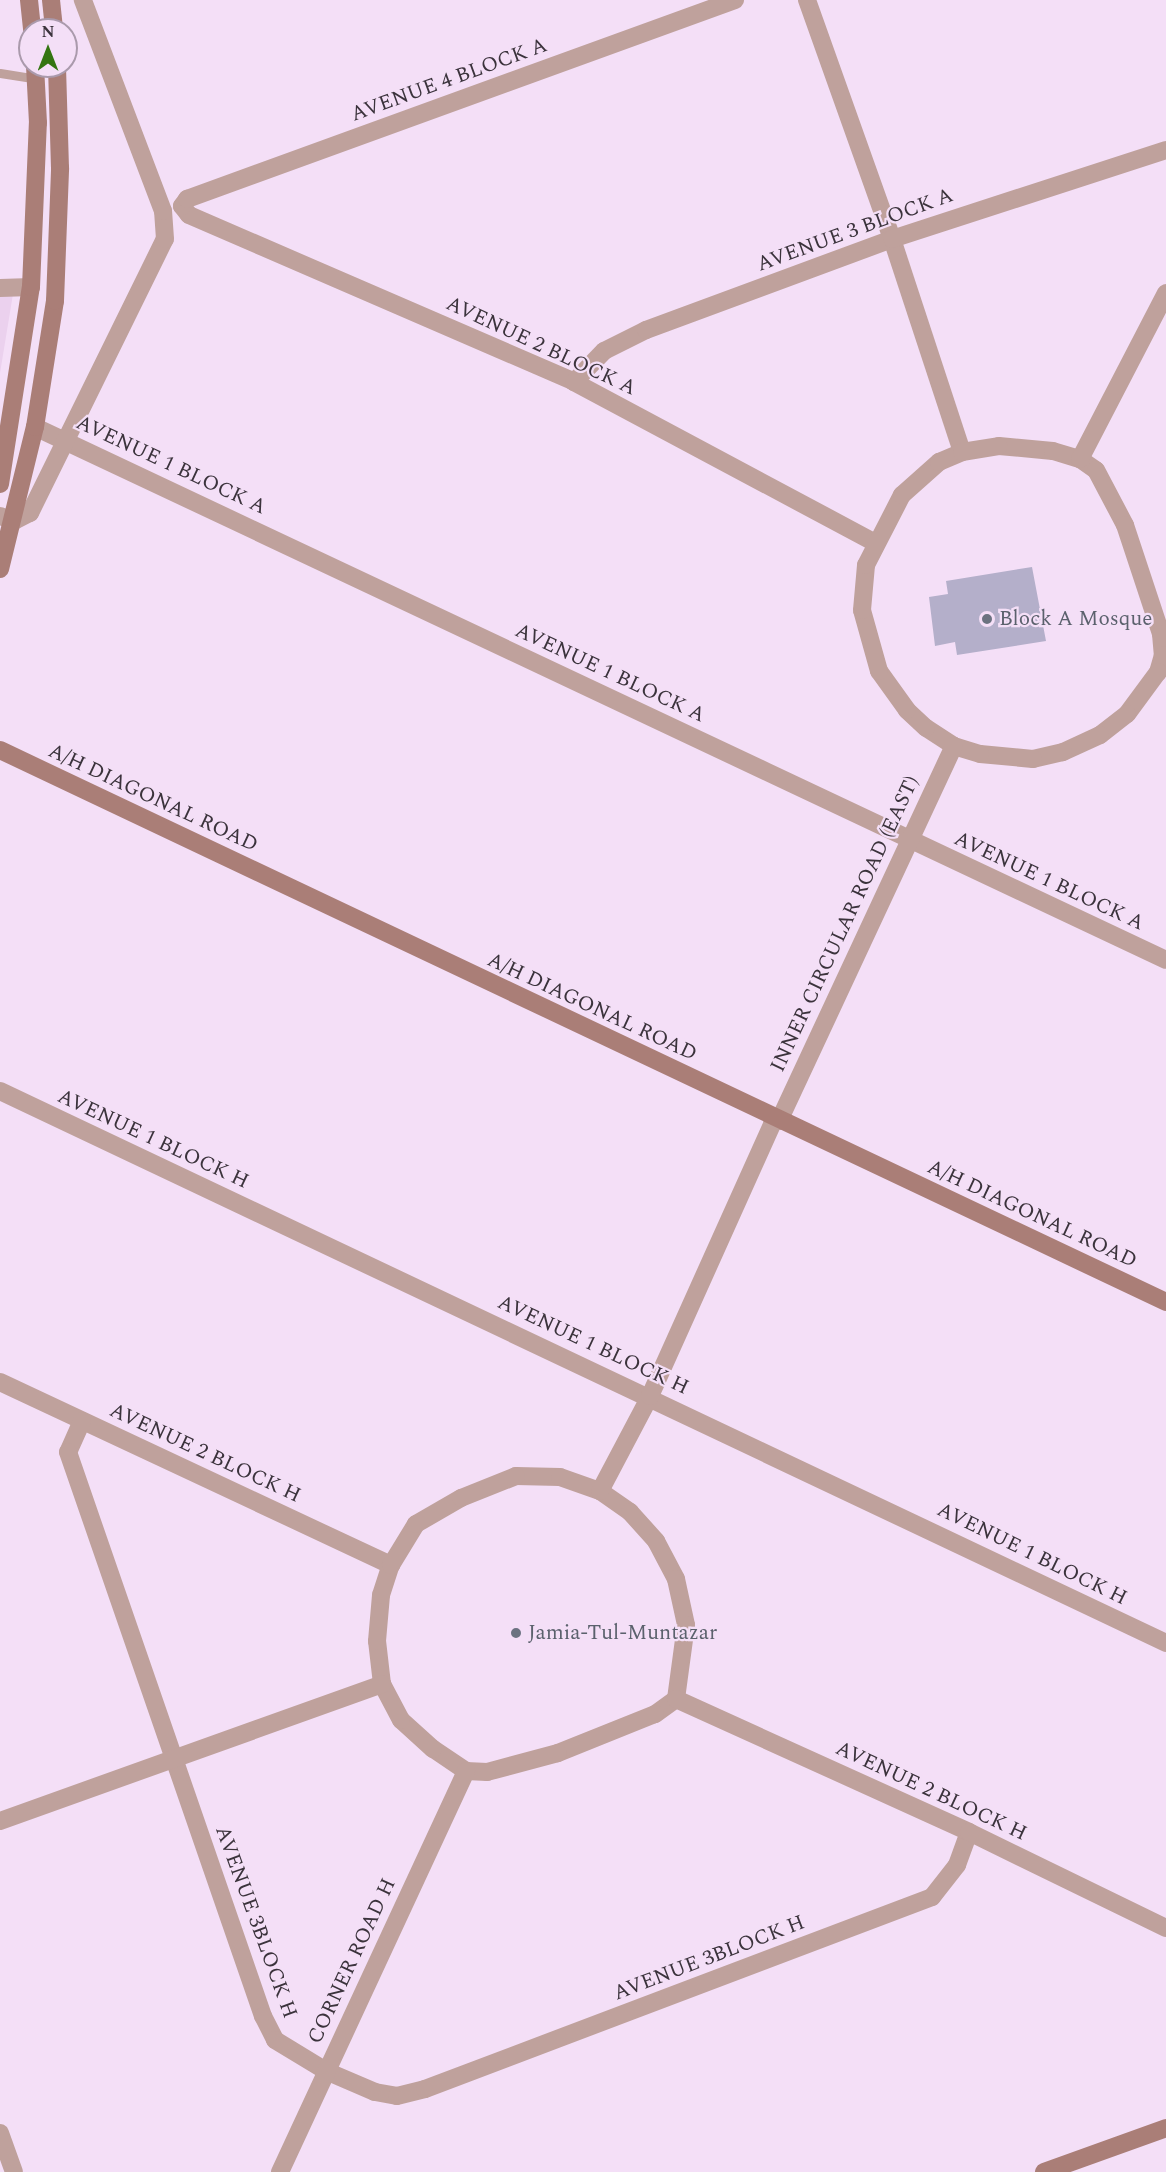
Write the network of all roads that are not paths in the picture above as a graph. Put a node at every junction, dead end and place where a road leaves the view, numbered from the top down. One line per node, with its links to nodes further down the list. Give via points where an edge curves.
1 (29, 0): 6 (street)
2 (51, 0): 7 (street)
3 (83, 0): 14 (street)
4 (735, 0): 13 (street, AVENUE 4 BLOCK A, via 187,199)
5 (807, 0): 15 (street)
6 (31, 18)
7 (53, 18)
8 (0, 73): 9 (lane)
9 (18, 73)
10 (35, 78): 16 (street, via 38,123)
11 (57, 78): 20 (street, via 60,168 55,302)
12 (1166, 150): 15 (street, AVENUE 3 BLOCK A)
13 (182, 206): 14 (street, AVENUE 4 BLOCK A); 19 (street, AVENUE 2 BLOCK A, via 189,215)
14 (163, 211): 21 (street, via 165,239)
15 (892, 239): 19 (street, AVENUE 3 BLOCK A, via 646,330 604,351); 22 (street)
16 (31, 287): 17 (street); 24 (street)
17 (0, 288)
18 (1166, 293): 23 (street)
19 (574, 382): 26 (street, AVENUE 2 BLOCK A)
20 (34, 427): 21 (street, AVENUE 1 BLOCK A); 25 (street)
21 (65, 440): 25 (street, via 30,513); 31 (street, AVENUE 1 BLOCK A)
22 (962, 452): 23 (street, via 999,446); 26 (street, via 920,476 902,495)
23 (1080, 459): 28 (street, via 1096,471 1109,490 1125,525 1161,634)
24 (0, 484)
25 (7, 518): 27 (street)
26 (876, 543): 29 (street, via 862,587 870,651 879,671 907,710)
27 (0, 569)
28 (1162, 674): 29 (street, via 1127,714 1100,735 1063,752 1033,759 1001,758)
29 (954, 746): 31 (street, INNER CIRCULAR ROAD (EAST))
30 (0, 750): 34 (street, A/H DIAGONAL ROAD)
31 (908, 838): 32 (street, AVENUE 1 BLOCK A); 34 (street, INNER CIRCULAR ROAD (EAST))
32 (1166, 960)
33 (0, 1091): 37 (street, AVENUE 1 BLOCK H)
34 (777, 1120): 35 (street, A/H DIAGONAL ROAD); 37 (street, INNER CIRCULAR ROAD (EAST))
35 (1166, 1302)
36 (0, 1382): 38 (street, AVENUE 2 BLOCK H)
37 (650, 1396): 39 (street, INNER CIRCULAR ROAD (EAST)); 41 (street, AVENUE 1 BLOCK H)
38 (82, 1421): 40 (street, AVENUE 2 BLOCK H); 44 (street, AVENUE 3BLOCK H, via 68,1452)
39 (600, 1491): 40 (street, via 560,1477 516,1476 461,1498 416,1524); 43 (street, via 630,1512 656,1542 676,1579 686,1625)
40 (391, 1565): 42 (street, via 381,1595 377,1641)
41 (1166, 1643)
42 (382, 1684): 44 (street); 45 (street, via 401,1720 432,1749)
43 (676, 1699): 45 (street, via 655,1714 558,1753 487,1772); 47 (street, AVENUE 2 BLOCK H)
44 (175, 1761): 46 (street); 49 (street, AVENUE 3BLOCK H, via 263,2016 275,2040)
45 (466, 1771): 49 (street, CORNER ROAD H)
46 (0, 1821)
47 (969, 1832): 48 (street, AVENUE 2 BLOCK H); 49 (street, AVENUE 3BLOCK H, via 957,1865 932,1897 425,2089 397,2096)
48 (1166, 1928)
49 (326, 2071): 53 (street, CORNER ROAD H)
50 (1166, 2128): 54 (street)
51 (0, 2133): 52 (street)
52 (14, 2172)
53 (280, 2172)
54 (1044, 2172)

